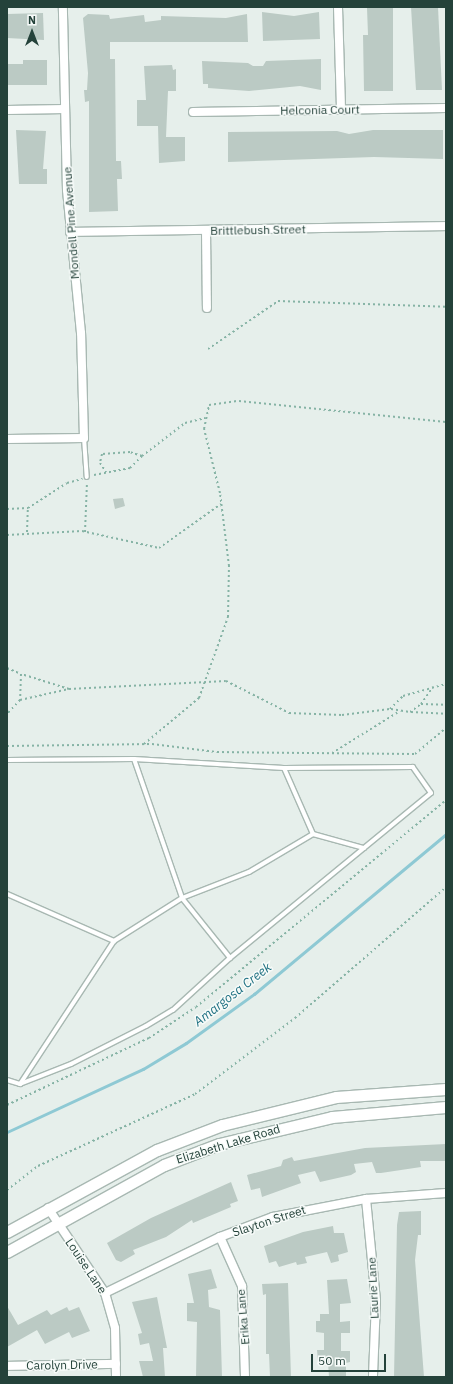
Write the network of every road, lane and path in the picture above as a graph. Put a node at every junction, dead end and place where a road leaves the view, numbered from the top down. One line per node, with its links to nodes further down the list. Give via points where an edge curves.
1 (63, 7): 4 (street, Mondell Pine Avenue)
2 (338, 7): 6 (street)
3 (446, 108): 6 (street, Helconia Court)
4 (65, 109): 5 (street); 10 (street, Mondell Pine Avenue)
5 (7, 110)
6 (341, 110): 7 (street, Helconia Court)
7 (193, 112)
8 (446, 226): 9 (street, Brittlebush Street)
9 (206, 231): 10 (street, Brittlebush Street); 12 (street)
10 (70, 232): 16 (street, Mondell Pine Avenue, via 82,340)
11 (446, 307): 13 (path, via 278,301)
12 (207, 308)
13 (208, 349)
14 (206, 418): 15 (path, via 209,405 239,401); 18 (path, via 185,423); 21 (path, via 204,429)
15 (446, 422)
16 (84, 438): 17 (street); 20 (lane)
17 (7, 439)
18 (142, 456): 19 (path, via 130,468); 19 (path, via 130,452 102,454 100,463)
19 (106, 472): 20 (path)
20 (87, 477): 22 (path, via 67,483); 25 (path)
21 (222, 504): 25 (path, via 159,548); 29 (path, via 229,566 228,617)
22 (28, 508): 23 (path); 24 (path)
23 (7, 509)
24 (27, 532): 25 (path); 26 (path)
25 (85, 532)
26 (7, 535)
27 (7, 668): 28 (path)
28 (21, 674): 32 (path); 33 (path)
29 (204, 682): 32 (path); 36 (path, via 226,681 289,712 342,714); 42 (path, via 199,698)
30 (446, 684): 31 (path)
31 (433, 687): 34 (path); 36 (path, via 403,696)
32 (69, 689): 33 (path)
33 (20, 700): 39 (path)
34 (421, 704): 35 (path); 38 (path)
35 (446, 705)
36 (390, 709): 37 (path)
37 (400, 710): 38 (path); 44 (path)
38 (410, 712): 40 (path)
39 (7, 714)
40 (446, 714)
41 (446, 728): 44 (path, via 415,754)
42 (144, 744): 43 (path); 44 (path, via 217,752)
43 (7, 746)
44 (331, 754)
45 (134, 759): 46 (lane); 47 (lane); 52 (lane)
46 (7, 760)
47 (284, 768): 48 (lane); 49 (lane, via 413,767 431,793)
48 (313, 834): 49 (lane); 52 (lane, via 250,872)
49 (364, 848): 54 (lane)
50 (446, 887): 59 (path, via 295,1018 195,1094 38,1166)
51 (7, 894): 53 (lane)
52 (182, 898): 53 (lane); 54 (lane)
53 (114, 941): 56 (lane)
54 (230, 958): 56 (lane, via 173,1010 71,1064)
55 (7, 1080): 56 (lane)
56 (20, 1084)
57 (446, 1089): 62 (main road, Elizabeth Lake Road, via 336,1097 222,1125 157,1150)
58 (446, 1108): 63 (main road, Elizabeth Lake Road, via 332,1117 219,1144 164,1165)
59 (7, 1190)
60 (446, 1193): 61 (street, Slayton Street)
61 (366, 1199): 65 (street, Slayton Street, via 273,1218); 72 (street, Laurie Lane, via 376,1301)
62 (48, 1208): 63 (street, Louise Lane); 64 (main road, Elizabeth Lake Road)
63 (57, 1223): 66 (main road, Elizabeth Lake Road); 67 (street, Louise Lane)
64 (7, 1232)
65 (220, 1237): 67 (street, Slayton Street); 71 (street, Erika Lane, via 242,1286)
66 (7, 1252)
67 (105, 1293): 68 (street, Louise Lane, via 115,1328)
68 (116, 1364): 69 (street, Carolyn Drive); 70 (street, Louise Lane)
69 (7, 1366)
70 (116, 1377)
71 (246, 1377)
72 (373, 1377)

